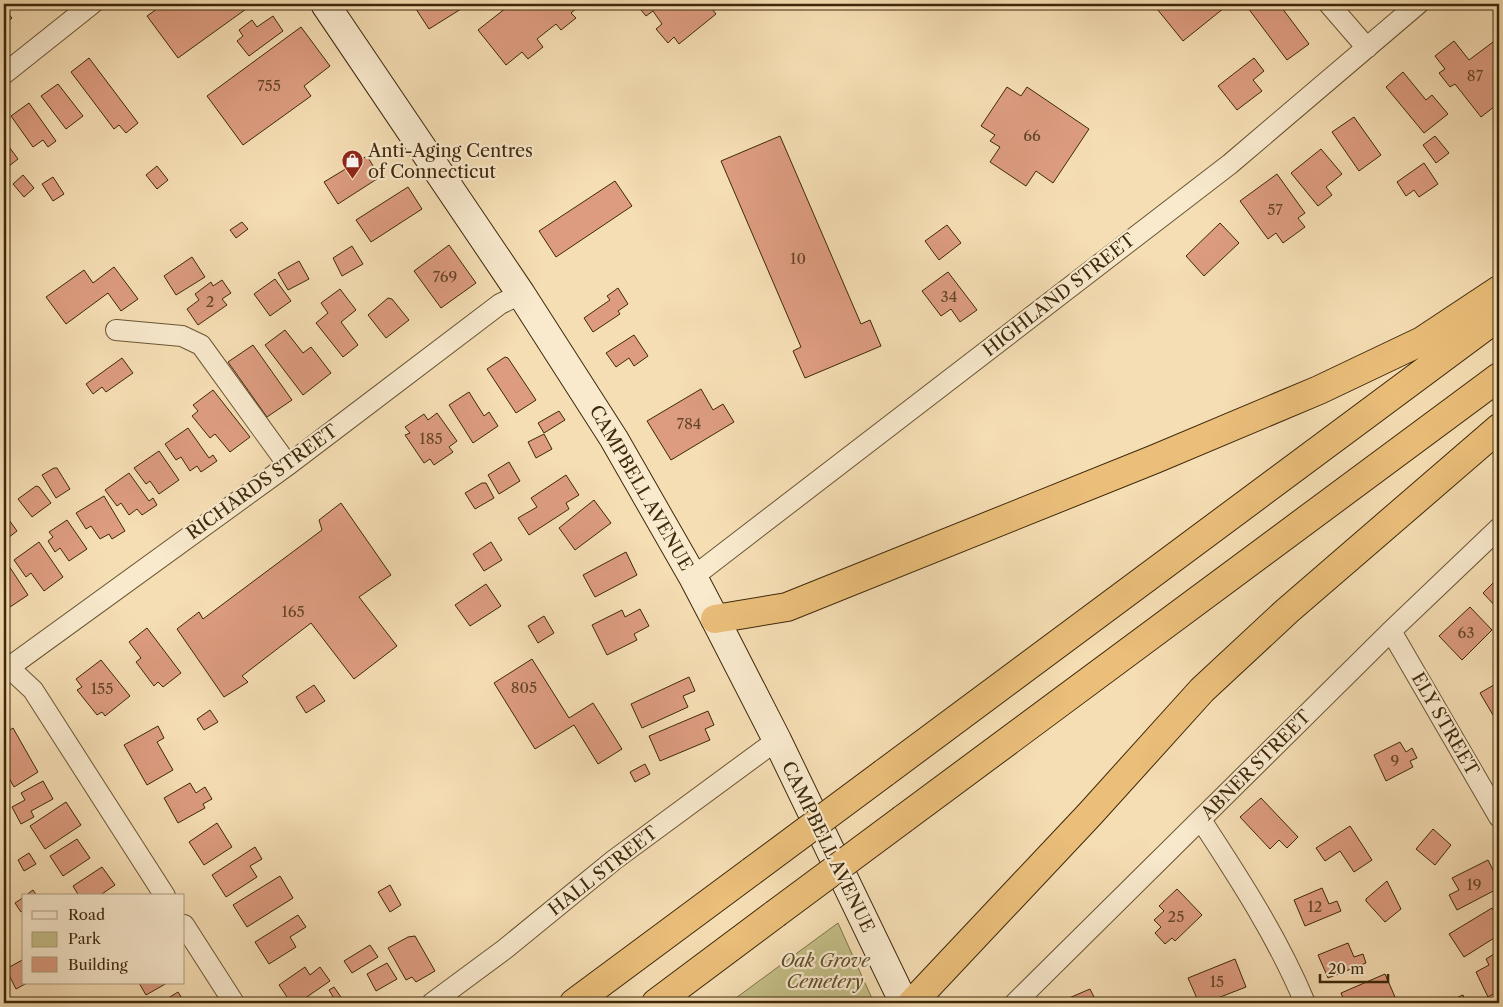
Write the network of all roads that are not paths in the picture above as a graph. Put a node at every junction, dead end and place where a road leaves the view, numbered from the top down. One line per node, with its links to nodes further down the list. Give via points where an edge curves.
1 (92, 4): 6 (street)
2 (326, 4): 8 (main road, CAMPBELL AVENUE)
3 (1329, 4): 5 (street)
4 (1418, 4): 5 (street, HIGHLAND STREET)
5 (1367, 48): 15 (street, HIGHLAND STREET, via 1230,164)
6 (4, 74)
7 (1499, 290): 16 (highway, via 1422,341 1319,390 787,607)
8 (521, 294): 13 (street, RICHARDS STREET, via 500,304); 15 (main road, CAMPBELL AVENUE, via 608,429)
9 (1499, 316): 26 (highway, bridge)
10 (116, 330): 13 (street, via 182,336 201,345)
11 (1499, 377): 27 (highway, bridge)
12 (1499, 428): 29 (highway, via 1287,610 1202,690)
13 (288, 465): 18 (street, RICHARDS STREET)
14 (1499, 528): 17 (street, ABNER STREET)
15 (693, 577): 16 (main road, CAMPBELL AVENUE)
16 (715, 619): 19 (main road, CAMPBELL AVENUE)
17 (1391, 631): 20 (street, ELY STREET); 21 (street, ABNER STREET)
18 (5, 667): 22 (street, via 33,690)
19 (777, 740): 25 (street, HALL STREET, via 614,860 505,949); 28 (main road, CAMPBELL AVENUE)
20 (1499, 817)
21 (1201, 820): 30 (street, ABNER STREET); 31 (street, via 1271,934)
22 (164, 894)
23 (185, 927): 24 (street)
24 (234, 1003)
25 (432, 1003)
26 (574, 1003)
27 (656, 1003)
28 (904, 1003)
29 (912, 1003)
30 (1015, 1003)
31 (1305, 1003)

